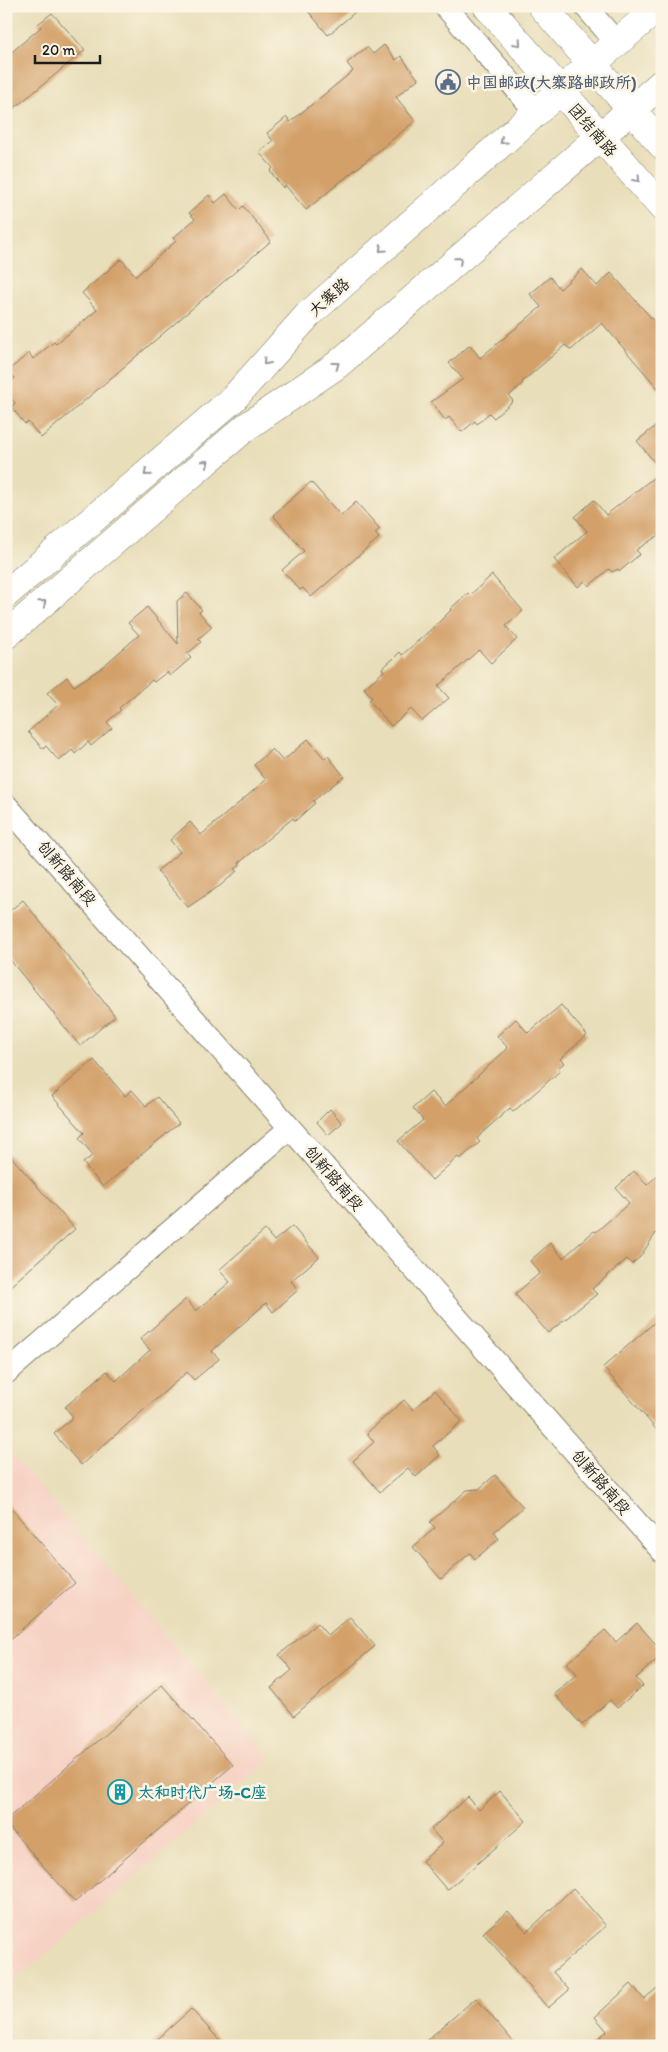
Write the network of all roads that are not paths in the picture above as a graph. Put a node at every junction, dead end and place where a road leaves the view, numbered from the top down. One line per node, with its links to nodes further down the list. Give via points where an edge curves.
1 (445, 6): 11 (street)
2 (487, 6): 9 (main road, 团结南路, one-way to 9)
3 (542, 6): 7 (main road)
4 (585, 6): 6 (street)
5 (660, 6): 6 (main road, 大寨路)
6 (617, 43): 7 (main road, 大寨路)
7 (593, 64): 9 (main road, 大寨路); 10 (main road)
8 (662, 83): 10 (main road)
9 (560, 91): 11 (main road, 大寨路); 12 (main road, 团结南路)
10 (632, 110): 12 (main road); 13 (main road)
11 (536, 112): 15 (main road, 大寨路, one-way to 15, via 308,315 233,399)
12 (600, 138): 14 (main road, 团结南路, one-way to 14); 16 (main road, one-way to 12, via 246,428 337,365)
13 (662, 146)
14 (662, 207)
15 (6, 594)
16 (6, 635)
17 (6, 805): 18 (street, 创新路南段)
18 (290, 1128): 19 (street); 20 (street, 创新路南段)
19 (6, 1373)
20 (662, 1551)

